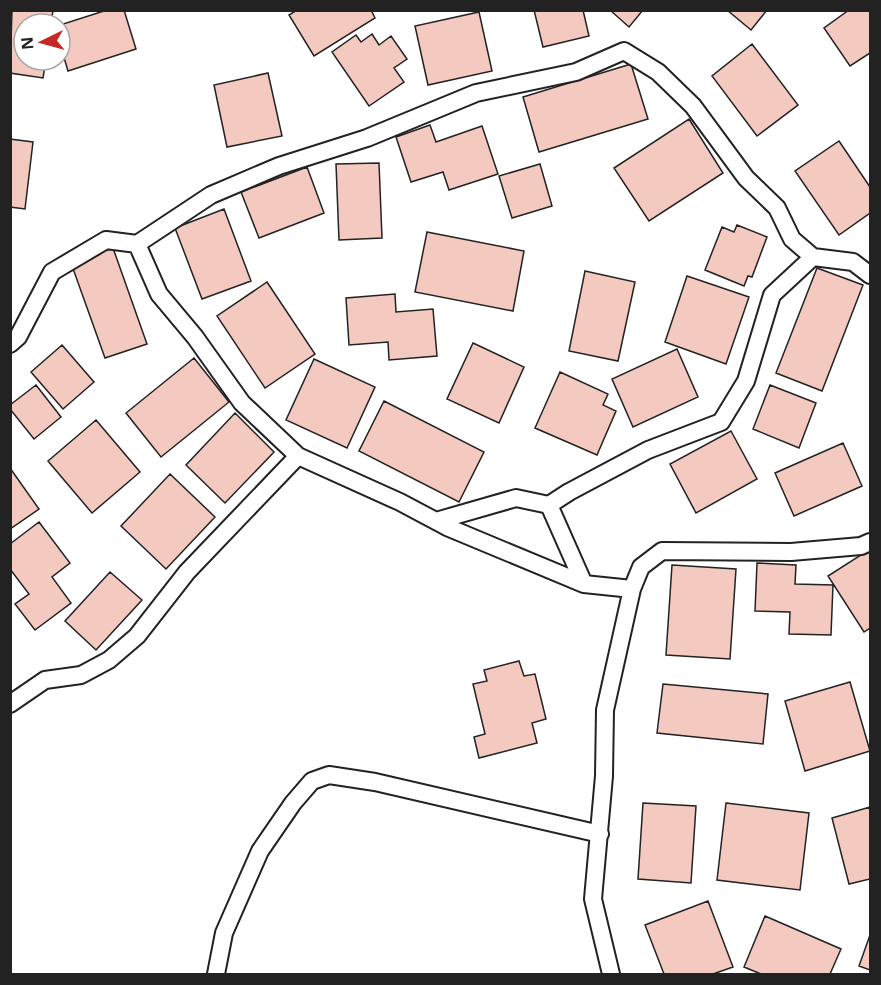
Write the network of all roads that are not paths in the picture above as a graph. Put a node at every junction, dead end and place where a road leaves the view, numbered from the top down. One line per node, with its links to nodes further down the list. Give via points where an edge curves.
1 (137, 244): 2 (street, via 211,195 279,166 367,138 476,93 576,72 624,51 658,72 693,106 746,178 777,208 792,239); 4 (street, via 106,240 52,272); 5 (street, via 159,294 242,403)
2 (813, 256): 3 (street, via 853,262); 6 (street, via 772,295 746,381 721,422 648,450)
3 (870, 275)
4 (10, 344)
5 (298, 456): 7 (street); 11 (street, via 187,572 137,636 91,670 45,680)
6 (549, 505): 7 (street, via 516,498); 9 (street)
7 (436, 521): 9 (street)
8 (870, 542): 10 (street, via 791,552 662,551 641,567)
9 (584, 584): 10 (street)
10 (632, 589): 12 (street, via 606,710)
11 (10, 704)
12 (600, 834): 13 (street, via 375,782 329,775 320,778 293,803 260,851 224,933); 14 (street, via 594,899)
13 (216, 975)
14 (611, 975)

